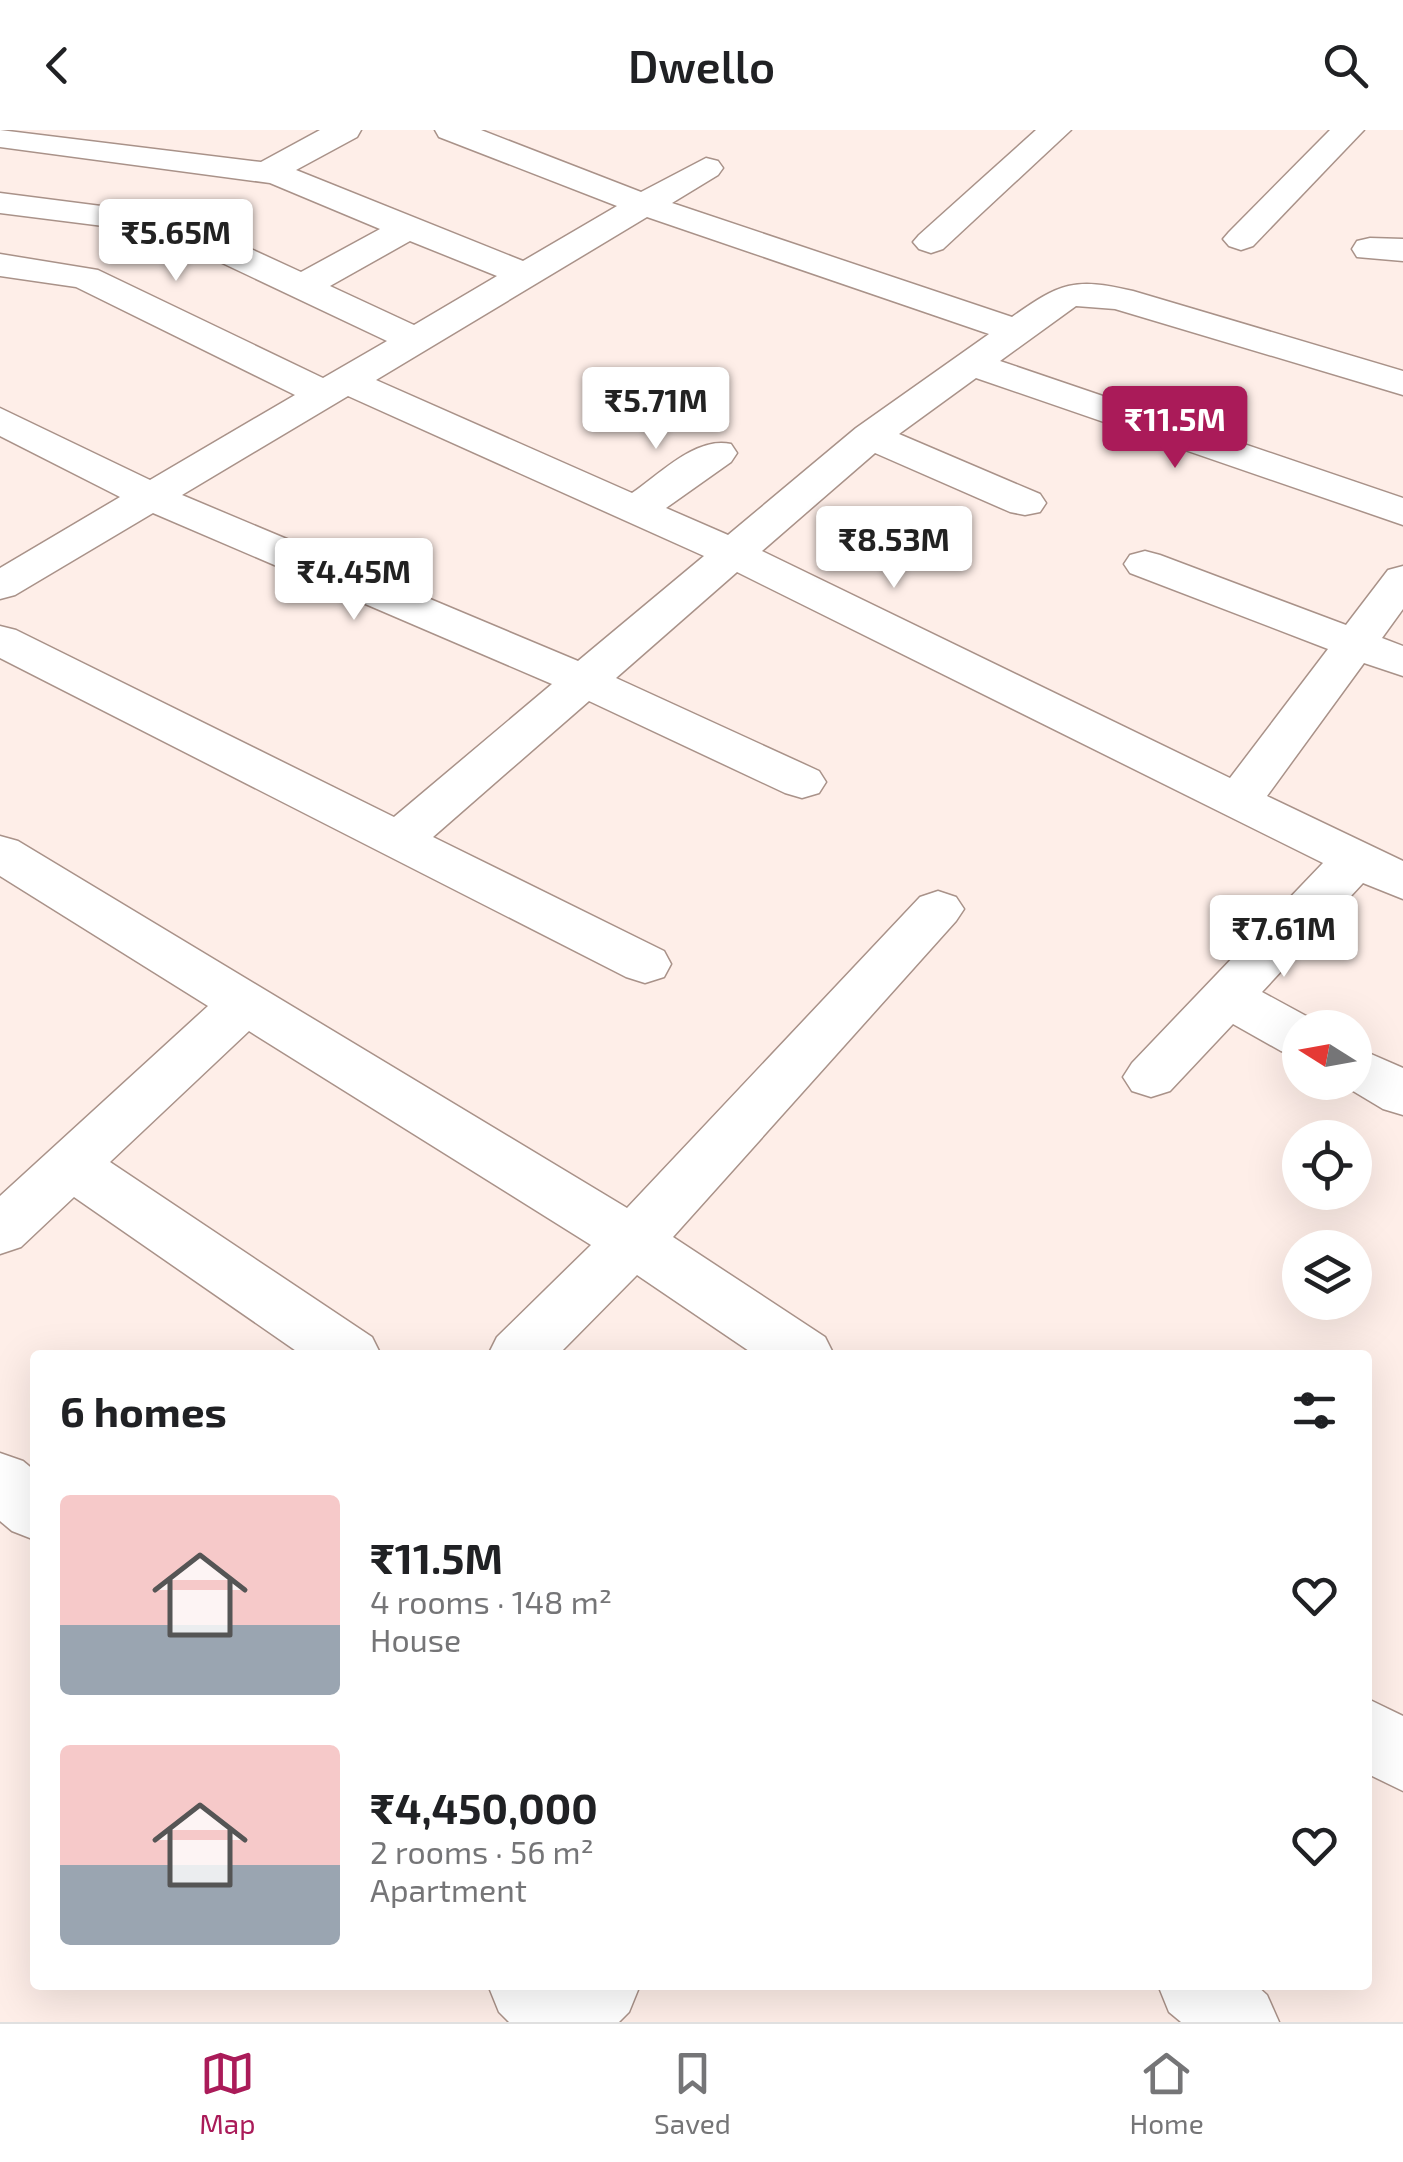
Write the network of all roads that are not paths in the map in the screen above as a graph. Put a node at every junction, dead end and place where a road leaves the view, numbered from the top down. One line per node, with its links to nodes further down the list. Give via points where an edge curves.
1 (344, 130): 8 (street)
2 (1056, 130): 13 (street)
3 (1348, 130): 12 (street)
4 (459, 131): 9 (street)
5 (0, 137): 6 (street)
6 (81, 148): 8 (street); 10 (street)
7 (706, 168): 9 (street)
8 (267, 172): 11 (street)
9 (644, 205): 15 (street); 17 (street)
10 (7, 211): 16 (street, via 166,223)
11 (409, 227): 15 (street); 16 (street)
12 (1241, 239)
13 (931, 242)
14 (0, 265): 21 (street, via 85,278)
15 (525, 276): 18 (street)
16 (305, 285): 18 (street)
17 (1014, 330): 19 (street); 20 (street, via 1066,296 1091,294)
18 (416, 340): 21 (street)
19 (970, 363): 23 (street); 28 (street)
20 (1403, 384)
21 (336, 387): 25 (street); 27 (street)
22 (0, 420): 25 (street)
23 (870, 436): 26 (street); 29 (street)
24 (717, 453): 27 (street)
25 (151, 497): 32 (street); 36 (street)
26 (1025, 503)
27 (635, 510): 29 (street)
28 (1403, 512)
29 (730, 552): 36 (street); 38 (street)
30 (1145, 564): 34 (street)
31 (1403, 579): 34 (street)
32 (0, 586)
33 (0, 640): 39 (street)
34 (1355, 644): 35 (street); 38 (street)
35 (1403, 662)
36 (585, 681): 37 (street); 39 (street)
37 (802, 782)
38 (1238, 802): 41 (street)
39 (398, 840): 44 (street)
40 (0, 853): 46 (street)
41 (1356, 859): 42 (street); 45 (street)
42 (1403, 882)
43 (938, 909): 53 (street)
44 (645, 964)
45 (1227, 997): 47 (street); 49 (street)
46 (243, 1005): 51 (street); 53 (street)
47 (1282, 1027)
48 (1372, 1077): 50 (street)
49 (1152, 1078)
50 (1403, 1094)
51 (71, 1165): 52 (street); 54 (street)
52 (0, 1231)
53 (633, 1241): 55 (street); 56 (street)
54 (343, 1350)
55 (524, 1350)
56 (796, 1350)
57 (0, 1481): 58 (street)
58 (30, 1507)
59 (1372, 1736): 60 (street)
60 (1403, 1756)
61 (531, 1990): 64 (street)
62 (597, 1990): 64 (street)
63 (1202, 1990): 65 (street)
64 (562, 2022)
65 (1240, 2022)

